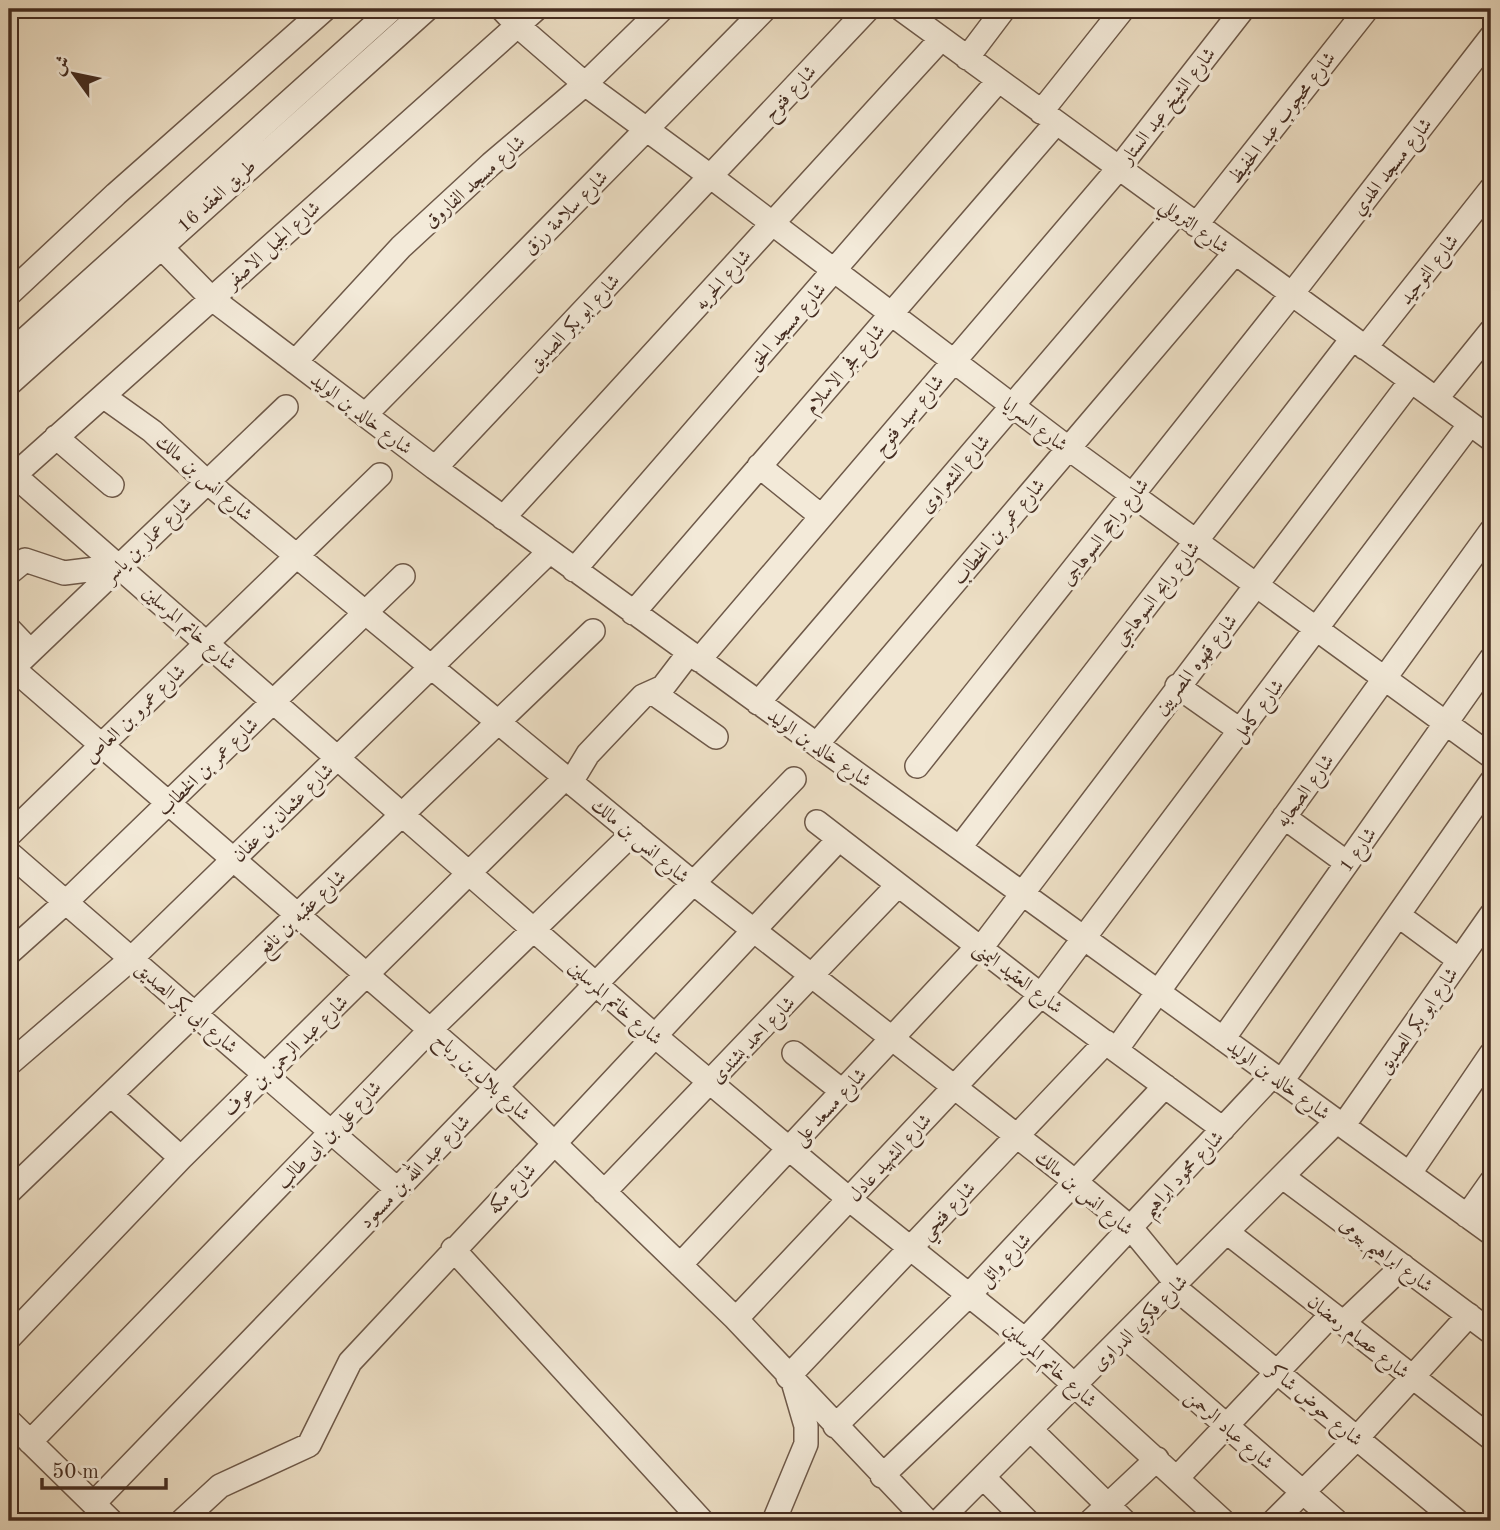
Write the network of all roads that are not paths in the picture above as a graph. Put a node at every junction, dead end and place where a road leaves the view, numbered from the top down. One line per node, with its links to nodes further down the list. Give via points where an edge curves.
1 (325, 9): 29 (street)
2 (392, 9): 35 (street, طريق العقد 16)
3 (426, 9): 26 (street, طريق العقد 16)
4 (536, 9): 13 (street, شارع الجبل الاصفر)
5 (662, 9): 18 (street, شارع مسجد الفاروق)
6 (765, 9): 20 (street, شارع سلامة رزق)
7 (868, 9): 22 (street, شارع فتوح)
8 (901, 9): 15 (street, شارع التروللي)
9 (1004, 9): 16 (street)
10 (1123, 9): 19 (street, شارع فجر الاسلام)
11 (1243, 9): 21 (street, شارع الشيخ عبد الستار)
12 (1367, 9): 24 (street, شارع محجوب عبد الحفيظ)
13 (509, 17): 18 (street, شارع السرايا); 31 (street, شارع الجبل الاصفر)
14 (1491, 37): 30 (street, شارع مسجد الهدي)
15 (941, 39): 16 (street, شارع التروللي); 25 (street, شارع الحريه)
16 (967, 58): 17 (street, شارع التروللي)
17 (998, 81): 19 (street, شارع التروللي); 28 (street, شارع مسجد الحق)
18 (585, 84): 20 (street, شارع السرايا); 37 (street, شارع مسجد الفاروق, via 401,247)
19 (1048, 118): 21 (street, شارع التروللي); 32 (street, شارع فجر الاسلام)
20 (646, 130): 22 (street, شارع السرايا); 44 (street, شارع سلامة رزق)
21 (1118, 169): 24 (street, شارع التروللي); 36 (street, شارع سيد فتوح)
22 (710, 176): 25 (street, شارع السرايا); 50 (street, شارع ابو بكر الصديق)
23 (1491, 189): 34 (street, شارع التوحيد)
24 (1187, 219): 27 (street, شارع التروللي); 42 (street, شارع الشعراوى)
25 (773, 223): 28 (street, شارع السرايا); 57 (street, شارع الحريه)
26 (160, 246): 31 (street, شارع خالد بن الوليد); 39 (street, طريق العقد 16)
27 (1234, 254): 30 (street, شارع التروللي); 48 (street, شارع عمر بن الخطاب)
28 (834, 270): 32 (street, شارع السرايا); 63 (street, شارع مسجد الحق)
29 (9, 294)
30 (1291, 295): 34 (street, شارع التروللي); 55 (street, شارع راجح السوهاجى)
31 (211, 298): 37 (street, شارع خالد بن الوليد); 40 (street, شارع الجبل الاصفر)
32 (891, 314): 36 (street, شارع السرايا); 49 (street, شارع فجر الاسلام)
33 (1491, 331): 41 (street)
34 (1358, 343): 38 (street, شارع التروللي); 59 (street, شارع رابح السوهاجي)
35 (9, 354)
36 (954, 361): 42 (street, شارع السرايا); 56 (street, شارع سيد فتوح)
37 (295, 362): 44 (street, شارع خالد بن الوليد)
38 (1411, 381): 41 (street, شارع التروللي); 66 (street, شارع قهوه المصريين)
39 (9, 384)
40 (103, 396): 46 (street, شارع الجبل الاصفر); 53 (street, شارع انس بن مالك, via 152,431)
41 (1436, 399): 45 (street, شارع التروللي)
42 (1012, 406): 48 (street, شارع السرايا); 82 (street, شارع الشعراوى)
43 (285, 407): 53 (street, شارع عمار بن ياسر)
44 (365, 415): 50 (street, شارع خالد بن الوليد)
45 (1470, 424): 47 (street, شارع التروللي); 70 (street, شارع كامل)
46 (56, 437): 52 (street, شارع الجبل الاصفر); 54 (street)
47 (1491, 439)
48 (1068, 449): 55 (street, شارع السرايا); 88 (street, شارع عمر بن الخطاب)
49 (759, 466): 56 (street); 68 (street, شارع فجر الاسلام)
50 (435, 468): 57 (street, شارع خالد بن الوليد)
51 (380, 475): 61 (street, شارع عمرو بن العاص)
52 (11, 477): 62 (street, شارع خاتم المرسلين)
53 (207, 482): 61 (street, شارع انس بن مالك); 62 (street, شارع عمار بن ياسر)
54 (112, 485)
55 (1132, 495): 59 (street, شارع السرايا); 91 (street, شارع راجح السوهاجى)
56 (821, 516): 74 (street, شارع سيد فتوح)
57 (503, 518): 60 (street, شارع خالد بن الوليد)
58 (1491, 531): 78 (street, شارع الصحابه)
59 (1196, 541): 66 (street, شارع السرايا); 102 (street, شارع رابح السوهاجي)
60 (550, 552): 63 (street, شارع خالد بن الوليد); 75 (street, شارع عثمان بن عفان)
61 (297, 556): 67 (street, شارع انس بن مالك); 72 (street, شارع عمرو بن العاص)
62 (120, 566): 64 (street, via 64,573 25,560); 72 (street, شارع خاتم المرسلين); 73 (street, شارع عمار بن ياسر)
63 (574, 570): 68 (street, شارع خالد بن الوليد)
64 (9, 573)
65 (403, 576): 67 (street, شارع عمر بن الخطاب)
66 (1256, 587): 70 (street, شارع السرايا); 79 (street, شارع قهوه المصريين)
67 (366, 612): 75 (street, شارع انس بن مالك); 81 (street, شارع عمر بن الخطاب)
68 (633, 613): 74 (street, شارع خالد بن الوليد)
69 (9, 629): 73 (street)
70 (1316, 630): 78 (street, شارع السرايا); 85 (street, شارع كامل)
71 (593, 631): 83 (street, شارع عقبه بن نافع)
72 (208, 642): 81 (street, شارع خاتم المرسلين); 87 (street, شارع عمرو بن العاص)
73 (30, 651): 76 (street, شارع عمار بن ياسر)
74 (694, 657): 80 (street, شارع سيد فتوح); 82 (street, شارع خالد بن الوليد)
75 (431, 667): 83 (street, شارع انس بن مالك); 90 (street, شارع عثمان بن عفان)
76 (10, 668): 87 (street, شارع بلال بن رباح)
77 (1488, 669): 84 (street, شارع 1)
78 (1384, 679): 84 (street, شارع السرايا); 97 (street, شارع الصحابه)
79 (1177, 686): 85 (street); 109 (street, شارع قهوه المصريين)
80 (654, 694): 86 (street); 92 (street, شارع عبد الرحمن بن عوف, via 643,696)
81 (274, 701): 90 (street, شارع خاتم المرسلين); 95 (street, شارع عمر بن الخطاب)
82 (758, 703): 88 (street, شارع خالد بن الوليد)
83 (498, 722): 92 (street, شارع انس بن مالك); 96 (street, شارع عقبه بن نافع)
84 (1446, 723): 89 (street, شارع السرايا); 105 (street, شارع 1)
85 (1241, 731): 116 (street, شارع كامل)
86 (716, 737)
87 (102, 744): 95 (street, شارع بلال بن رباح); 100 (street, شارع عمرو بن العاص)
88 (817, 744): 102 (street, شارع خالد بن الوليد)
89 (1491, 756)
90 (338, 758): 96 (street, شارع خاتم المرسلين); 104 (street, شارع عثمان بن عفان)
91 (917, 766)
92 (568, 779): 99 (street, شارع انس بن مالك); 106 (street, شارع عبد الرحمن بن عوف)
93 (794, 779): 107 (street, شارع عبد الله بن مسعود)
94 (1491, 782): 112 (street, شارع محمود ابراهيم)
95 (170, 801): 104 (street, شارع بلال بن رباح); 110 (street, شارع عمر بن الخطاب)
96 (401, 815): 106 (street, شارع خاتم المرسلين); 111 (street, شارع عقبه بن نافع)
97 (1284, 817): 105 (street); 124 (street, شارع الصحابه)
98 (817, 822): 101 (street, شارع العقيد اليمنى)
99 (633, 833): 107 (street, شارع انس بن مالك); 114 (street, شارع على بن ابى طالب)
100 (9, 835)
101 (839, 839): 108 (street, شارع العقيد اليمنى); 115 (street, شارع مكه)
102 (960, 847): 109 (street, شارع خالد بن الوليد)
103 (9, 853): 110 (street, شارع ابى بكر الصديق)
104 (235, 858): 111 (street, شارع بلال بن رباح); 119 (street, شارع عثمان بن عفان)
105 (1347, 863): 130 (street, شارع 1)
106 (470, 874): 114 (street, شارع خاتم المرسلين); 121 (street, شارع عبد الرحمن بن عوف)
107 (692, 882): 115 (street, شارع انس بن مالك); 123 (street, شارع عبد الله بن مسعود)
108 (898, 884): 117 (street, شارع العقيد اليمنى); 122 (street, شارع احمد بشندى)
109 (1023, 892): 116 (street, شارع خالد بن الوليد); 117 (street, شارع قهوه المصريين)
110 (66, 902): 118 (street, شارع عمر بن الخطاب); 119 (street, شارع ابى بكر الصديق)
111 (299, 914): 121 (street, شارع بلال بن رباح); 126 (street, شارع عقبه بن نافع)
112 (1398, 915): 120 (street); 136 (street, شارع محمود ابراهيم)
113 (1491, 915): 120 (street, شارع ابو بكر الصديق)
114 (532, 929): 123 (street, شارع خاتم المرسلين); 127 (street, شارع على بن ابى طالب)
115 (753, 931): 122 (street, شارع انس بن مالك); 128 (street, شارع مكه)
116 (1087, 937): 124 (street, شارع خالد بن الوليد); 125 (street, شارع كامل)
117 (979, 947): 125 (street, شارع العقيد اليمنى); 129 (street, شارع مسعد على)
118 (9, 953)
119 (131, 958): 126 (street, شارع ابى بكر الصديق); 134 (street, شارع عثمان بن عفان)
120 (1459, 960): 144 (street, شارع ابو بكر الصديق)
121 (368, 975): 127 (street, شارع بلال بن رباح); 135 (street, شارع عبد الرحمن بن عوف)
122 (811, 977): 129 (street, شارع انس بن مالك); 137 (street, شارع احمد بشندى)
123 (596, 984): 128 (street, شارع خاتم المرسلين); 139 (street, شارع عبد الله بن مسعود)
124 (1159, 991): 130 (street, شارع خالد بن الوليد); 131 (street, شارع الصحابه)
125 (1041, 995): 131 (street, شارع العقيد اليمنى); 141 (street, شارع الشهيد عادل)
126 (195, 1014): 135 (street, شارع ابى بكر الصديق); 143 (street, شارع عقبه بن نافع)
127 (431, 1028): 139 (street, شارع بلال بن رباح); 146 (street, شارع على بن ابى طالب)
128 (655, 1036): 137 (street, شارع خاتم المرسلين); 148 (street, شارع مكه)
129 (891, 1039): 141 (street, شارع انس بن مالك); 142 (street, شارع مسعد على)
130 (1223, 1039): 136 (street, شارع خالد بن الوليد)
131 (1111, 1046): 140 (street, شارع العقيد اليمنى); 147 (street, شارع فتحي)
132 (794, 1053): 142 (street)
133 (1491, 1054): 138 (street)
134 (9, 1065)
135 (265, 1074): 146 (street, شارع ابى بكر الصديق); 150 (street, شارع عبد الرحمن بن عوف)
136 (1278, 1078): 144 (street, شارع خالد بن الوليد); 145 (street, شارع محمود ابراهيم)
137 (710, 1083): 149 (street, شارع خاتم المرسلين); 157 (street, شارع احمد بشندى)
138 (1483, 1083): 151 (street)
139 (495, 1086): 148 (street, شارع بلال بن رباح); 155 (street, شارع عبد الله بن مسعود)
140 (1165, 1086): 145 (street, شارع العقيد اليمنى); 154 (street, شارع وائل)
141 (954, 1087): 147 (street, شارع انس بن مالك); 158 (street, شارع الشهيد عادل)
142 (842, 1091): 149 (street, شارع مسعد على)
143 (111, 1095): 150 (street); 156 (street, شارع عقبه بن نافع)
144 (1340, 1123): 151 (street, شارع خالد بن الوليد); 152 (street, شارع فكري الدراوى)
145 (1223, 1129): 160 (street, شارع محمود ابراهيم)
146 (331, 1131): 155 (street, شارع ابى بكر الصديق); 186 (street, شارع على بن ابى طالب)
147 (1017, 1136): 154 (street, شارع انس بن مالك); 163 (street, شارع فتحي)
148 (554, 1142): 157 (street, شارع بلال بن رباح); 164 (street, شارع مكه)
149 (789, 1149): 158 (street, شارع خاتم المرسلين); 165 (street, شارع مسعد على)
150 (181, 1158): 174 (street, شارع عبد الرحمن بن عوف)
151 (1410, 1173): 159 (street, شارع خالد بن الوليد)
152 (1283, 1177): 161 (street, شارع فكري الدراوى); 166 (street, شارع ابراهيم بيومى)
153 (1491, 1182): 159 (street)
154 (1077, 1183): 160 (street, شارع انس بن مالك); 168 (street, شارع وائل)
155 (397, 1189): 192 (street, شارع عبد الله بن مسعود)
156 (9, 1192)
157 (604, 1192): 165 (street, شارع بلال بن رباح)
158 (849, 1199): 163 (street, شارع خاتم المرسلين); 171 (street, شارع الشهيد عادل)
159 (1467, 1216): 162 (street, شارع خالد بن الوليد)
160 (1131, 1228): 167 (street, شارع انس بن مالك); 175 (street, شارع محمود ابراهيم)
161 (1228, 1233): 167 (street, شارع فكري الدراوى); 170 (street, شارع عصام رمضان)
162 (1491, 1233)
163 (911, 1247): 168 (street, شارع خاتم المرسلين); 178 (street, شارع فتحي)
164 (453, 1250): 195 (street, شارع مكه, via 350,1362 309,1445 220,1486); 196 (street)
165 (680, 1265): 171 (street, شارع بلال بن رباح)
166 (1402, 1266): 169 (street, شارع ابراهيم بيومى); 170 (street)
167 (1176, 1285): 173 (street, شارع فكري الدراوى); 176 (street, شارع حوض شاكر)
168 (970, 1294): 175 (street, شارع خاتم المرسلين); 182 (street, شارع وائل)
169 (1469, 1315): 172 (street, شارع ابراهيم بيومى); 177 (street)
170 (1337, 1318): 176 (street); 177 (street, شارع عصام رمضان)
171 (736, 1319): 178 (street, شارع بلال بن رباح)
172 (1491, 1332)
173 (1125, 1337): 179 (street, شارع فكري الدراوى); 181 (street, شارع عباد الرحمن)
174 (9, 1338)
175 (1025, 1340): 179 (street, شارع خاتم المرسلين); 188 (street, شارع محمود ابراهيم)
176 (1277, 1372): 181 (street); 184 (street, شارع حوض شاكر)
177 (1414, 1378): 184 (street); 185 (street, شارع عصام رمضان)
178 (791, 1380): 182 (street, شارع بلال بن رباح); 197 (street, via 806,1426 806,1444)
179 (1076, 1385): 183 (street, شارع فكري الدراوى); 187 (street, شارع خاتم المرسلين)
180 (9, 1421): 186 (street)
181 (1226, 1425): 190 (street); 191 (street, شارع عباد الرحمن)
182 (835, 1426): 188 (street, شارع بلال بن رباح)
183 (1031, 1430): 189 (street, شارع فكري الدراوى); 193 (street)
184 (1357, 1438): 191 (street); 204 (street, شارع حوض شاكر)
185 (1491, 1438)
186 (30, 1442): 192 (street)
187 (1157, 1459): 190 (street, شارع خاتم المرسلين); 193 (street)
188 (882, 1476): 198 (street, شارع بلال بن رباح)
189 (983, 1477): 199 (street, شارع فكري الدراوى); 200 (street)
190 (1177, 1478): 201 (street, شارع خاتم المرسلين)
191 (1304, 1493): 202 (street); 203 (street, شارع عباد الرحمن)
192 (94, 1503): 194 (street)
193 (1108, 1516)
194 (111, 1521)
195 (183, 1521)
196 (702, 1521)
197 (774, 1521)
198 (927, 1521)
199 (939, 1521)
200 (1027, 1521)
201 (1223, 1521)
202 (1273, 1521)
203 (1336, 1521)
204 (1457, 1521)

